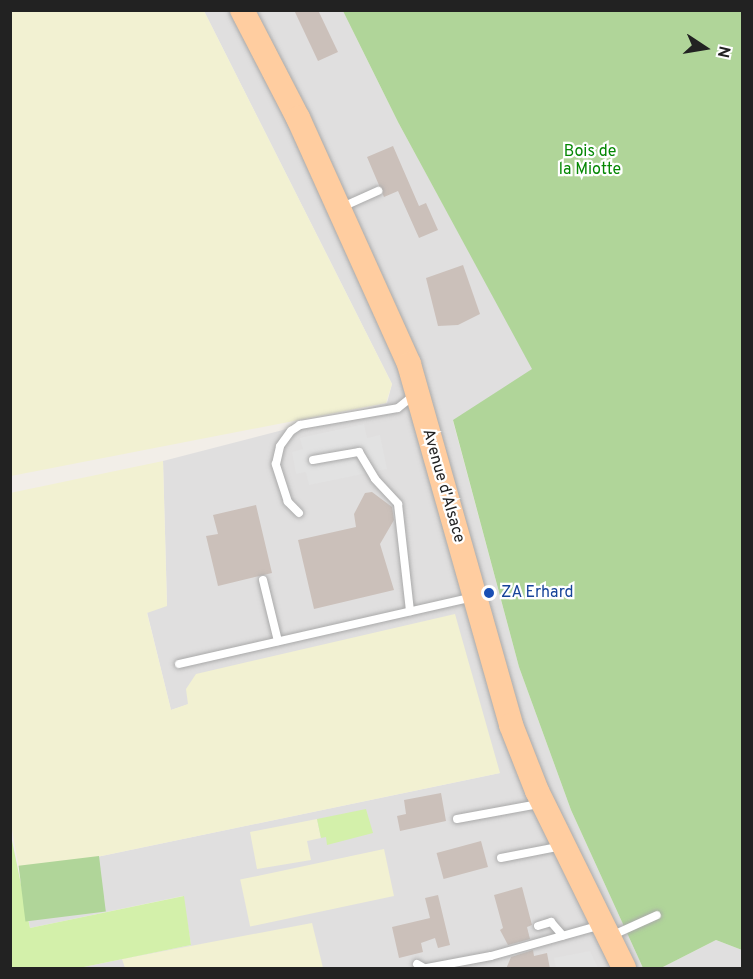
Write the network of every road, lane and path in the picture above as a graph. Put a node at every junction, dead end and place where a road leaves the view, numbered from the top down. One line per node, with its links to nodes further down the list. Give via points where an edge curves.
1 (242, 10): 3 (main road, Avenue d'Alsace)
2 (378, 191): 3 (lane)
3 (339, 208): 4 (main road, Avenue d'Alsace, via 409,364)
4 (417, 392): 6 (lane, via 398,408 300,425 291,431 280,446 276,464 288,502); 8 (main road, Avenue d'Alsace)
5 (313, 460): 9 (lane, via 359,452 375,479 398,504)
6 (299, 513)
7 (263, 580): 10 (lane)
8 (474, 597): 9 (lane); 12 (main road, Avenue d'Alsace, via 511,724)
9 (410, 611): 10 (lane)
10 (278, 641): 11 (lane)
11 (178, 664)
12 (543, 803): 13 (lane); 14 (main road, Avenue d'Alsace)
13 (457, 819)
14 (563, 846): 15 (lane); 18 (main road, Avenue d'Alsace)
15 (501, 858)
16 (657, 915): 18 (lane)
17 (538, 926): 19 (lane, via 551,922)
18 (605, 931): 19 (lane); 21 (main road, Avenue d'Alsace)
19 (562, 936): 20 (lane)
20 (423, 967)
21 (624, 969)

